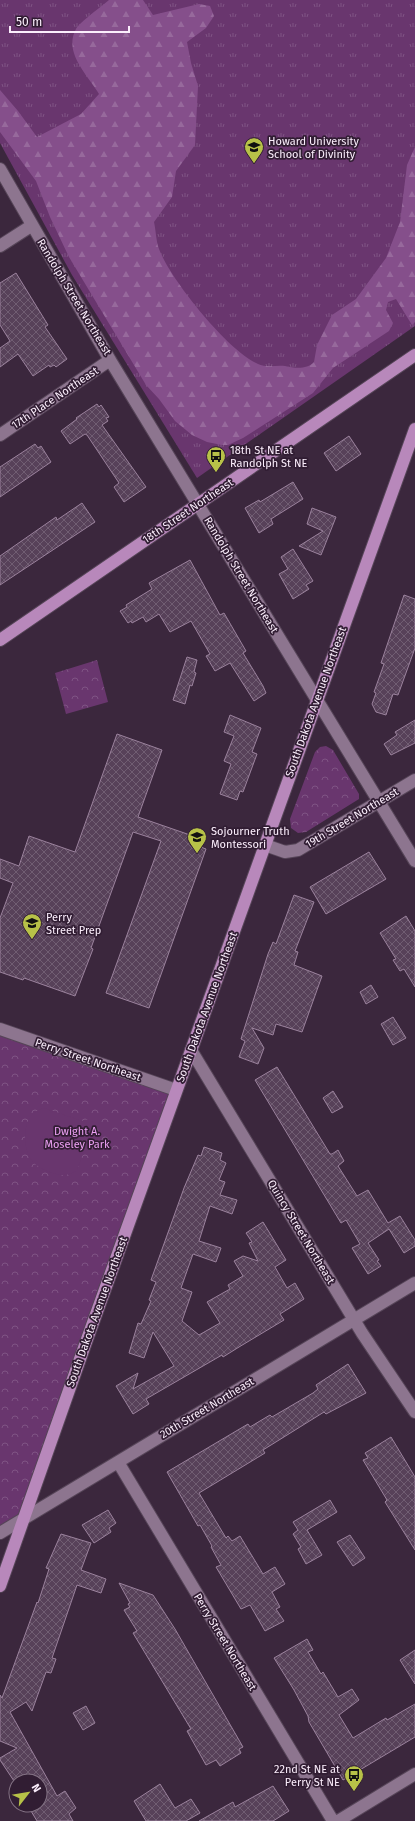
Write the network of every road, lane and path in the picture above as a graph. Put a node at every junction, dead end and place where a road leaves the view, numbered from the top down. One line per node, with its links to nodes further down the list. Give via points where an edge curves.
1 (0, 169): 2 (street, Randolph Street Northeast)
2 (32, 226): 3 (street, Randolph Street Northeast); 5 (street, Randolph Street Northeast)
3 (1, 246)
4 (415, 355): 8 (main road, 18th Street Northeast)
5 (110, 360): 7 (street, 17th Place Northeast); 8 (street, Randolph Street Northeast)
6 (415, 429): 10 (main road, South Dakota Avenue Northeast)
7 (0, 435)
8 (198, 504): 9 (main road, 18th Street Northeast); 10 (street, Randolph Street Northeast)
9 (0, 640)
10 (317, 701): 12 (street, Randolph Street Northeast); 13 (main road, South Dakota Avenue Northeast)
11 (415, 780): 12 (street, 19th Street Northeast)
12 (380, 802): 13 (street, 19th Street Northeast, via 298,850 285,852); 14 (street, Randolph Street Northeast)
13 (265, 845): 16 (main road, South Dakota Avenue Northeast)
14 (415, 861)
15 (0, 1029): 17 (street, Perry Street Northeast)
16 (191, 1050): 17 (main road, South Dakota Avenue Northeast); 19 (street, Quincy Street Northeast)
17 (176, 1090): 22 (main road, South Dakota Avenue Northeast)
18 (415, 1283): 19 (street, 20th Street Northeast)
19 (355, 1320): 20 (street, Quincy Street Northeast); 21 (street, 20th Street Northeast)
20 (415, 1412)
21 (118, 1462): 22 (street, 20th Street Northeast); 26 (street, Perry Street Northeast)
22 (24, 1519): 23 (street, 20th Street Northeast); 24 (main road, South Dakota Avenue Northeast)
23 (0, 1533)
24 (0, 1586)
25 (415, 1774): 27 (street)
26 (333, 1821)
27 (338, 1821)

